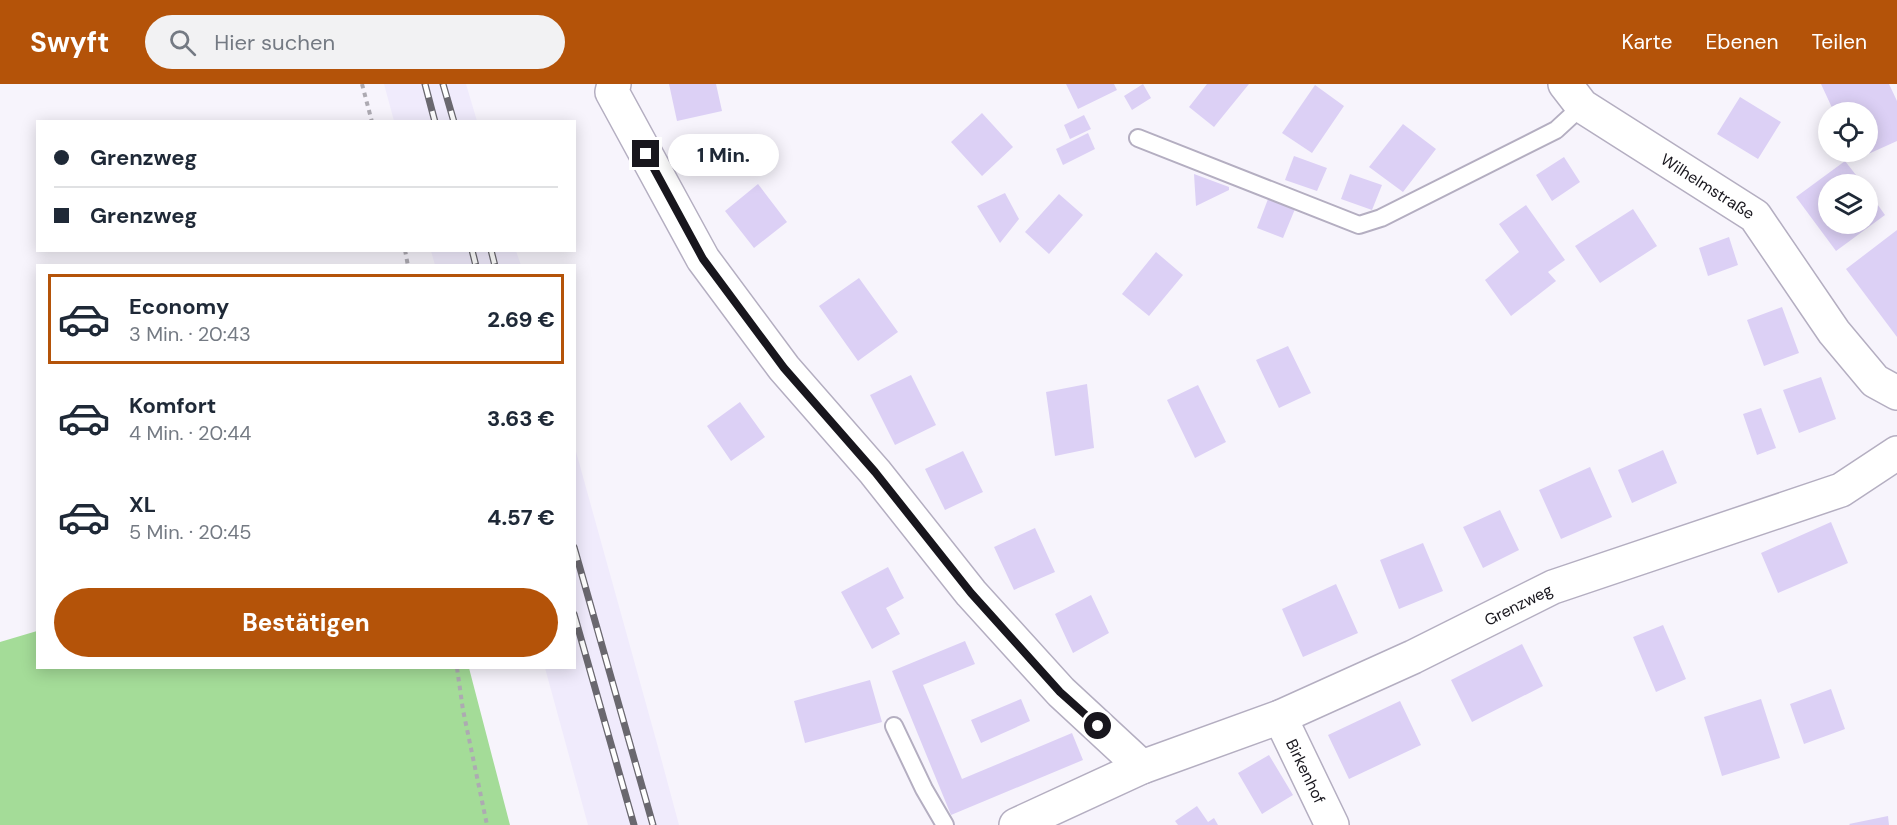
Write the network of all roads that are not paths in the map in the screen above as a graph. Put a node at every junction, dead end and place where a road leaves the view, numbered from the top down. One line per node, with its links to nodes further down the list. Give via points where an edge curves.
1 (614, 84): 8 (street, via 612,92 703,259 784,368 1060,692)
2 (1574, 95): 3 (lane, via 1556,130 1381,218 1359,225); 4 (street, Wilhelmstraße, via 1755,216 1834,332 1875,381)
3 (1138, 138)
4 (1897, 393)
5 (1897, 453): 6 (street, Grenzweg, via 1840,490 1553,587 1413,657)
6 (1280, 717): 8 (street, Grenzweg); 11 (street, Birkenhof)
7 (894, 726): 9 (lane)
8 (1142, 767): 10 (street, Grenzweg)
9 (945, 825)
10 (1016, 825)
11 (1332, 825)

